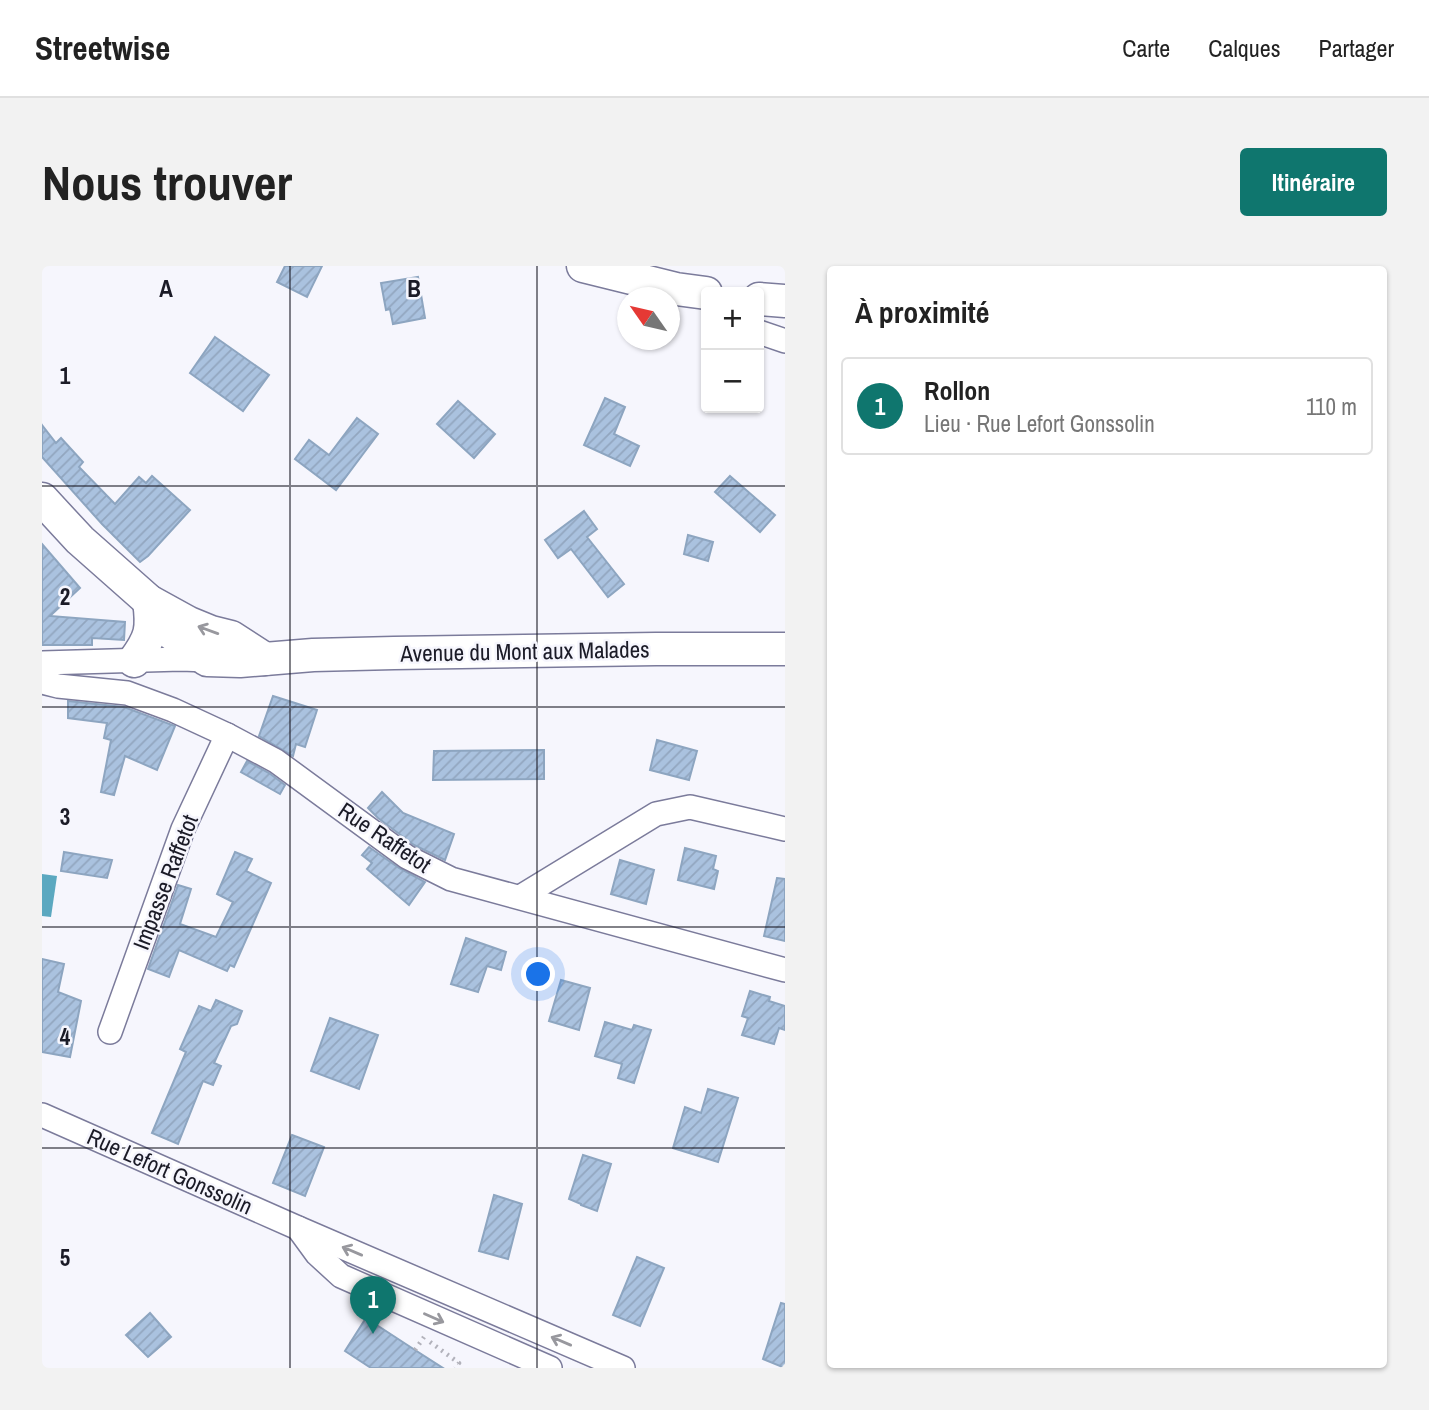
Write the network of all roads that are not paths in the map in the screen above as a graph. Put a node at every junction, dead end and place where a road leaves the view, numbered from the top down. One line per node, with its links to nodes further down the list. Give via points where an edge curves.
1 (583, 266): 2 (street)
2 (691, 291)
3 (764, 299): 4 (street)
4 (785, 301)
5 (764, 334): 6 (street)
6 (785, 341)
7 (42, 499): 8 (street)
8 (150, 610): 10 (street, one-way to 8, via 231,637); 11 (street); 12 (street, via 151,632)
9 (785, 649): 10 (street, Avenue du Mont aux Malades, via 394,653)
10 (265, 659): 11 (street, Avenue du Mont aux Malades)
11 (207, 660): 12 (street)
12 (134, 661): 13 (street)
13 (42, 663)
14 (42, 682): 15 (street, Rue Raffetot, via 127,694)
15 (227, 735): 17 (street, Rue Raffetot, via 276,761 407,857 451,879); 19 (street, Impasse Raffetot, via 183,830)
16 (785, 829): 17 (street, via 690,807 656,814)
17 (520, 897): 18 (street, Rue Raffetot)
18 (785, 970)
19 (110, 1032)
20 (42, 1115): 21 (street, Rue Lefort Gonssolin)
21 (298, 1228): 22 (street, Rue Lefort Gonssolin, one-way to 22, via 341,1276); 23 (street, Rue Lefort Gonssolin, one-way to 21)
22 (550, 1368)
23 (624, 1368)

